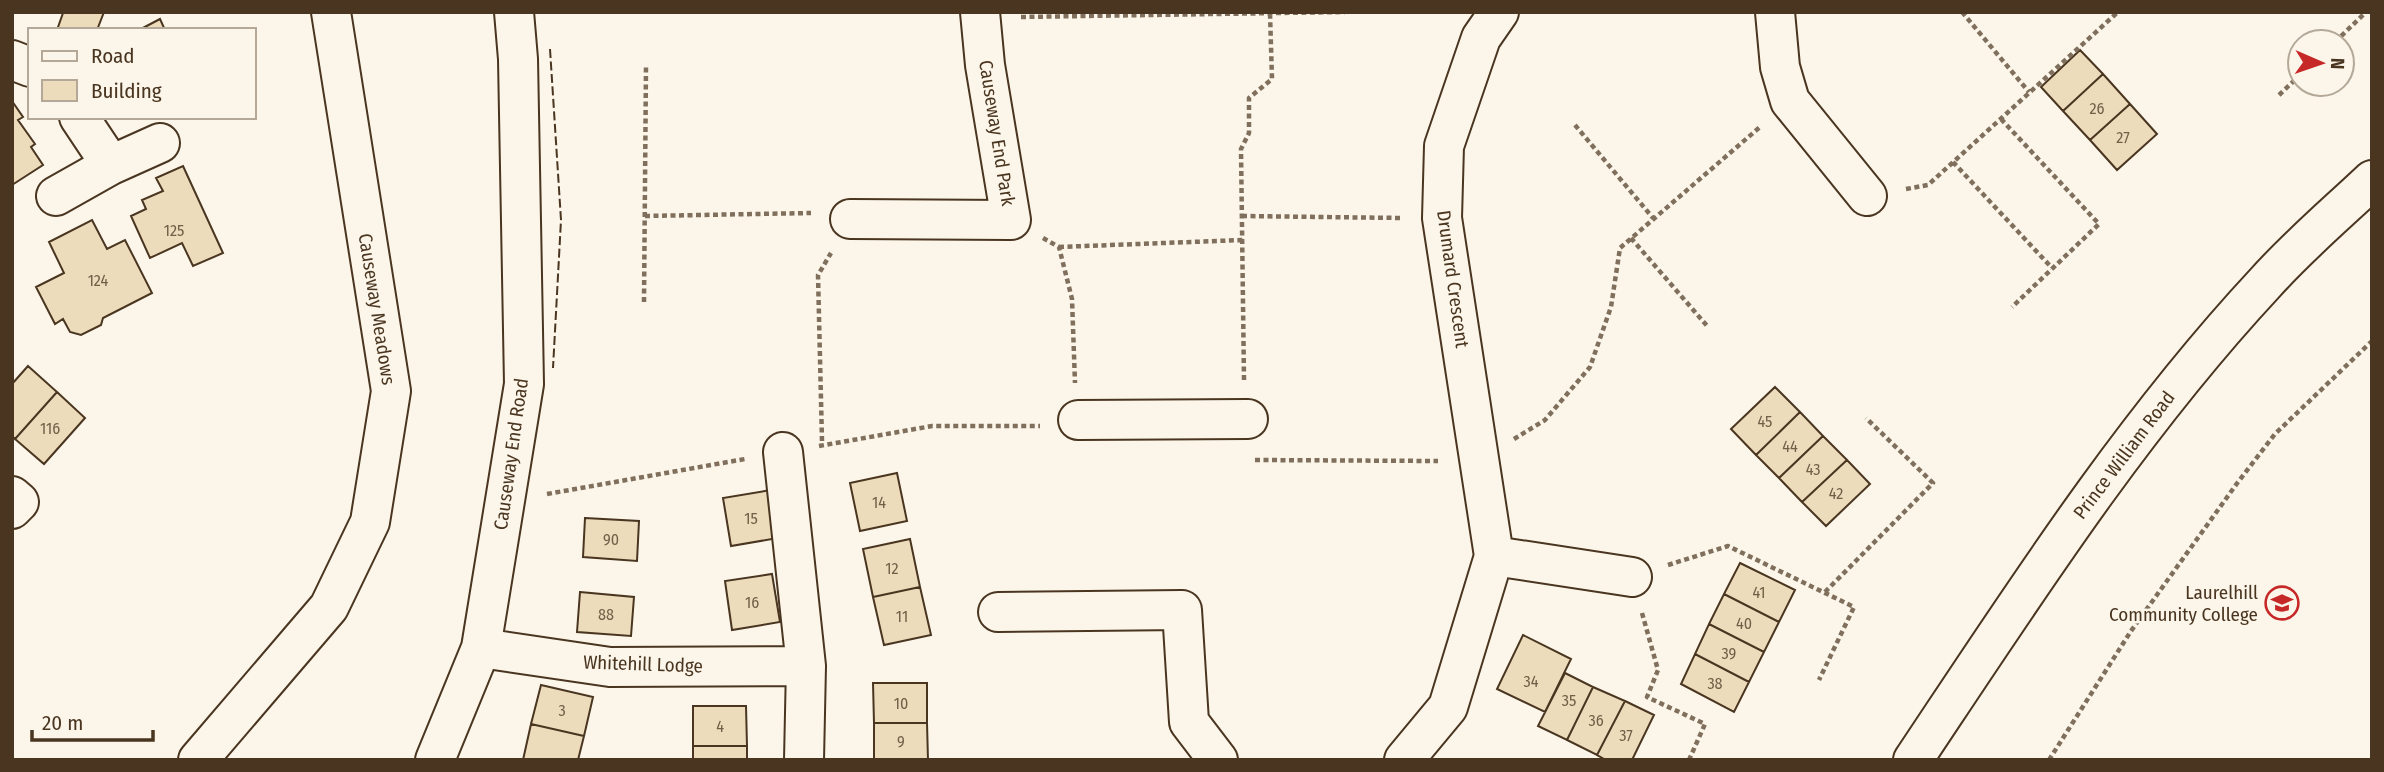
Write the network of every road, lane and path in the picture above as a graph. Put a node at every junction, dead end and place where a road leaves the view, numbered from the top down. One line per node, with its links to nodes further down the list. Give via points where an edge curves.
1 (331, 12): 56 (street, Causeway Meadows, via 391,391 370,522 329,607)
2 (514, 12): 53 (street, Causeway End Road, via 524,384)
3 (1345, 12): 10 (path)
4 (1499, 12): 29 (street, Drumard Crescent, via 1481,38 1444,146)
5 (1775, 12): 17 (street, via 1780,67)
6 (1962, 12): 15 (path)
7 (2118, 12): 15 (path)
8 (2366, 12): 12 (path)
9 (1241, 13): 10 (path); 11 (path)
10 (1270, 13): 28 (path, via 1272,79 1249,98 1249,133 1241,149)
11 (980, 15): 32 (street, Causeway End Park)
12 (2349, 28)
13 (646, 66): 27 (path)
14 (2286, 88): 16 (path)
15 (2029, 92): 19 (path)
16 (2279, 95)
17 (1790, 101): 26 (street); 30 (path)
18 (80, 119): 23 (street)
19 (2001, 119): 22 (path); 36 (path, via 2099,224)
20 (1575, 125): 30 (path)
21 (160, 143): 23 (street)
22 (1953, 162): 26 (path, via 1928,185); 36 (path)
23 (111, 165): 25 (street)
24 (2372, 180): 62 (street, Prince William Road, via 2266,282 2156,411 2049,555)
25 (56, 196)
26 (1867, 196)
27 (645, 216): 31 (path, via 800,212); 37 (path)
28 (1242, 216): 29 (path); 34 (path)
29 (1443, 218): 46 (street, Drumard Crescent)
30 (1653, 218): 33 (path)
31 (850, 219): 32 (street, Causeway End Park); 44 (path, via 818,275)
32 (1011, 220): 35 (path)
33 (1631, 238): 39 (path); 46 (path, via 1620,248 1611,307 1590,367 1545,420)
34 (1243, 240): 35 (path); 42 (path)
35 (1059, 247): 43 (path, via 1072,299)
36 (2052, 268): 38 (path)
37 (643, 302)
38 (2012, 307)
39 (1708, 327)
40 (2372, 341): 63 (path, via 2275,434 2130,631)
41 (1866, 418): 51 (path, via 1933,483)
42 (1248, 419): 43 (street); 46 (path, via 1253,460)
43 (1077, 420)
44 (822, 445)
45 (783, 452): 54 (street)
46 (1479, 461): 49 (street, Drumard Crescent)
47 (12, 495): 48 (street, via 19,502)
48 (12, 509)
49 (1494, 555): 50 (street); 60 (street, Drumard Crescent, via 1448,707)
50 (1632, 577): 51 (path, via 1728,546); 61 (path, via 1658,670 1647,697 1705,724)
51 (1825, 592): 55 (path, via 1854,607)
52 (998, 612): 59 (street, via 1182,610 1189,722)
53 (481, 648): 54 (street, Whitehill Lodge, via 610,667); 57 (street, Causeway End Road)
54 (807, 666): 58 (street)
55 (1819, 680)
56 (198, 760)
57 (435, 760)
58 (804, 760)
59 (1218, 760)
60 (1404, 760)
61 (1689, 760)
62 (1913, 760)
63 (2049, 760)

